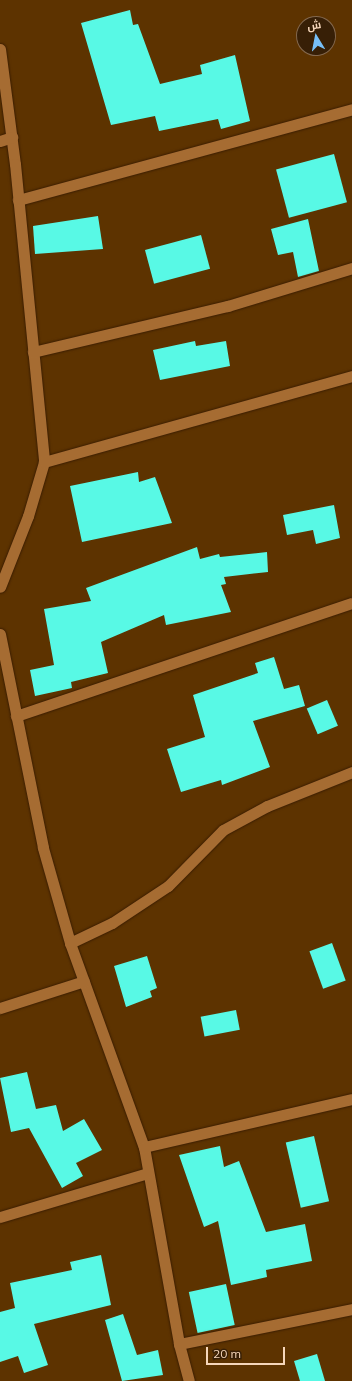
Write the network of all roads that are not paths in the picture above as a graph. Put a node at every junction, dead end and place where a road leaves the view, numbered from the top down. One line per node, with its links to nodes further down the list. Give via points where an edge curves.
1 (0, 49): 3 (street)
2 (352, 109): 5 (street)
3 (12, 137): 4 (street); 5 (street)
4 (0, 141)
5 (18, 200): 7 (street)
6 (352, 268): 7 (street, via 228,306)
7 (33, 352): 9 (street)
8 (352, 376): 9 (street)
9 (44, 462): 10 (street, via 28,516)
10 (0, 587)
11 (352, 603): 13 (street)
12 (0, 634): 13 (street)
13 (16, 716): 15 (street, via 43,848)
14 (352, 772): 15 (street, via 267,806 223,830 168,886 112,923)
15 (70, 943): 16 (street)
16 (84, 981): 17 (street); 19 (street)
17 (0, 1008)
18 (352, 1099): 19 (street)
19 (144, 1148): 20 (street)
20 (148, 1173): 21 (street); 23 (street)
21 (0, 1217)
22 (352, 1309): 23 (street)
23 (179, 1344): 24 (street)
24 (189, 1381)

